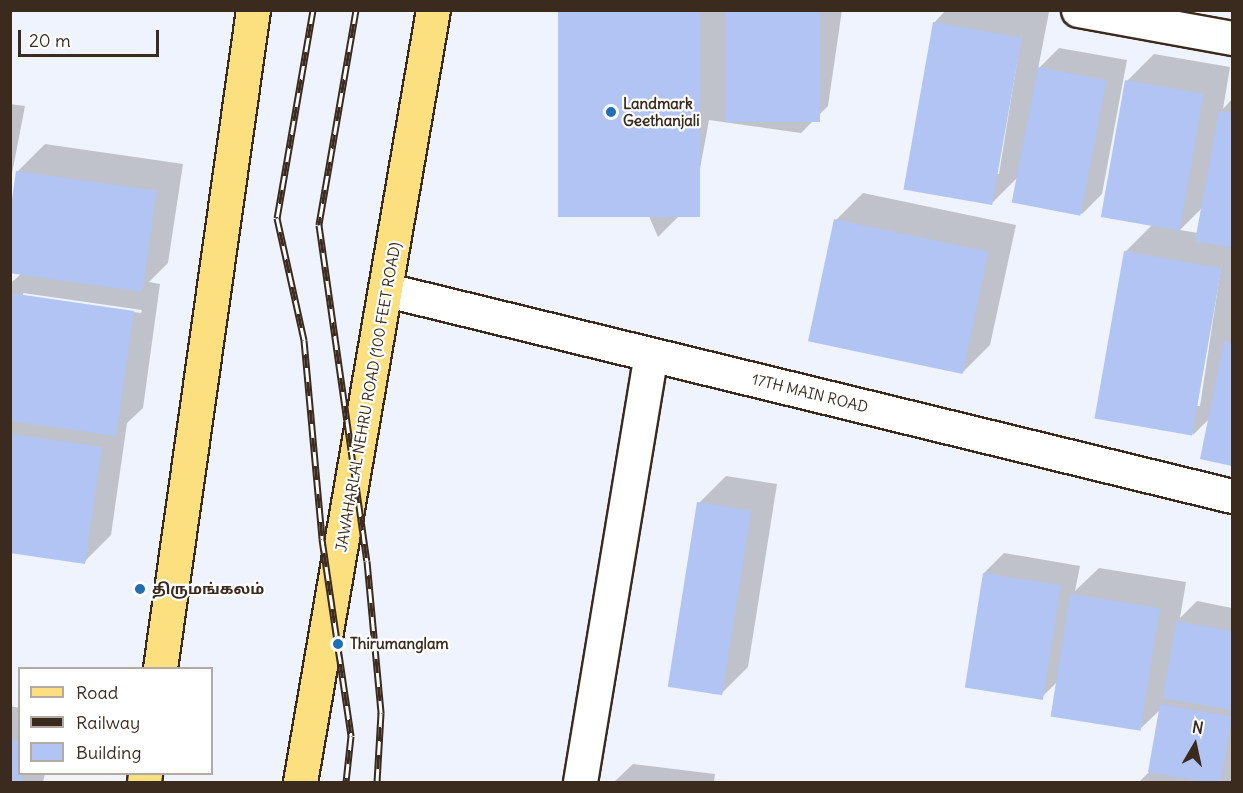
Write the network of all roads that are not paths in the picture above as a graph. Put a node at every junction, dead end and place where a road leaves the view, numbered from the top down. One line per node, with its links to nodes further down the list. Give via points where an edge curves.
1 (253, 10): 8 (main road)
2 (433, 10): 5 (main road, JAWAHARLAL NEHRU ROAD (100 FEET ROAD))
3 (1078, 10): 4 (street)
4 (1233, 38)
5 (387, 290): 6 (street, 17TH MAIN ROAD); 9 (main road, JAWAHARLAL NEHRU ROAD (100 FEET ROAD))
6 (651, 354): 7 (street, 17TH MAIN ROAD); 10 (street)
7 (1233, 496)
8 (160, 667)
9 (300, 783)
10 (580, 783)

